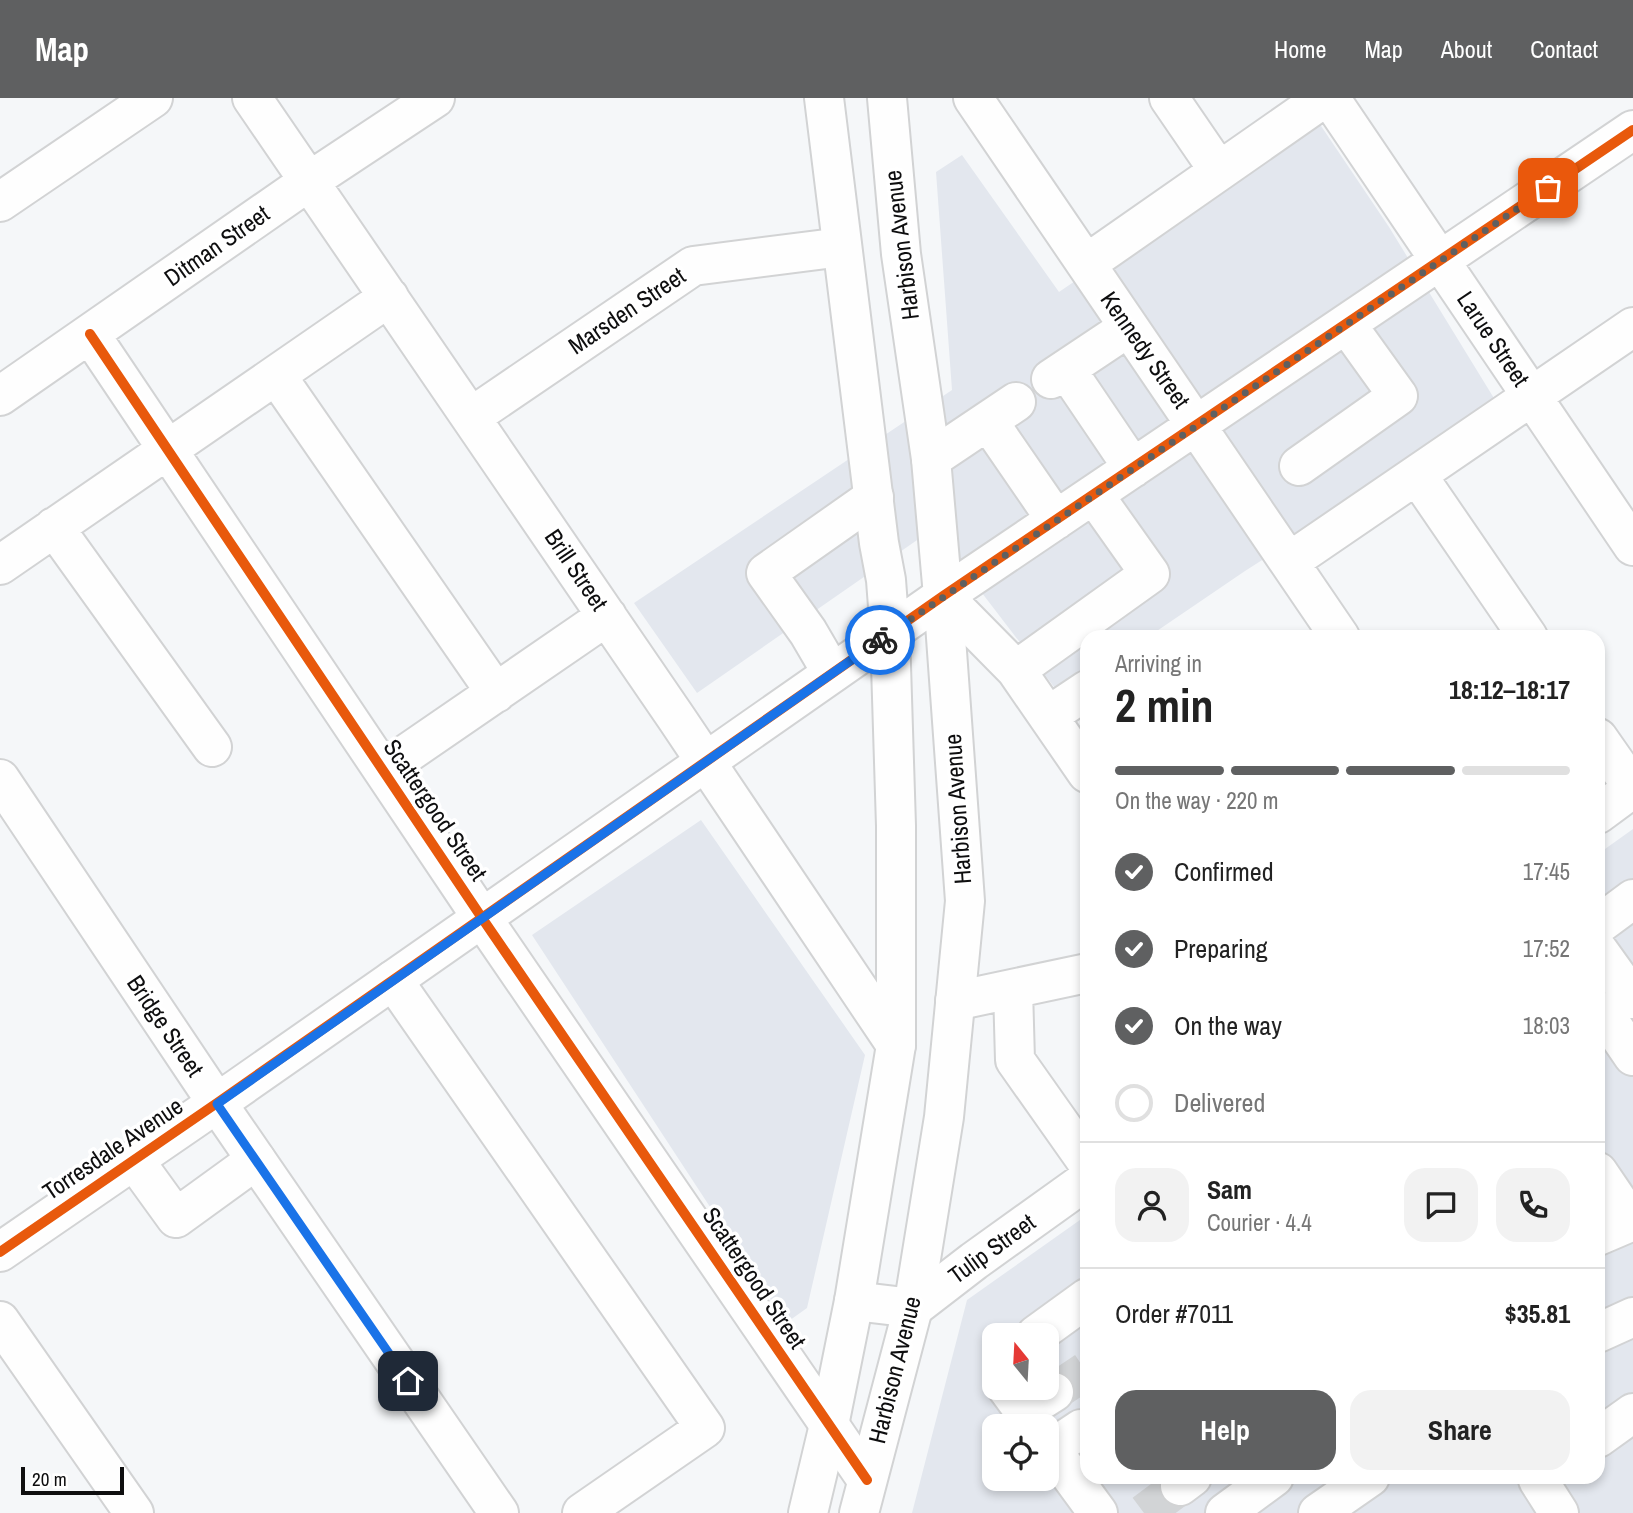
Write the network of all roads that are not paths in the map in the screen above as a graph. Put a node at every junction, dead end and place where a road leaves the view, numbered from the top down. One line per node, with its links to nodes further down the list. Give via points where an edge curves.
1 (153, 98): 12 (street)
2 (252, 98): 11 (street, Brill Street)
3 (435, 98): 11 (street, Ditman Street)
4 (824, 98): 13 (street, Harbison Avenue)
5 (887, 98): 27 (street, Harbison Avenue, via 901,254)
6 (973, 98): 15 (street, Kennedy Street)
7 (1168, 98): 10 (street)
8 (1327, 98): 10 (street); 14 (street, Larue Street)
9 (1633, 130): 14 (street, Torresdale Avenue)
10 (1219, 171): 15 (street)
11 (308, 182): 16 (street, Brill Street); 20 (street, Ditman Street)
12 (0, 202)
13 (842, 247): 24 (street, Marsden Street, via 693,266); 32 (street, Harbison Avenue)
14 (1441, 261): 17 (street, Torresdale Avenue); 22 (street, Larue Street)
15 (1086, 264): 18 (street, Kennedy Street)
16 (388, 297): 21 (street); 24 (street, Brill Street)
17 (1347, 325): 25 (street, Torresdale Avenue); 28 (street, via 1398,396)
18 (1129, 327): 25 (street, Kennedy Street); 29 (street, via 1058,374)
19 (1633, 327): 22 (street)
20 (90, 334): 23 (street, Ditman Street); 26 (street, Scattergood Street)
21 (276, 375): 26 (street); 45 (street)
22 (1532, 396): 30 (street); 35 (street, Larue Street)
23 (0, 397)
24 (471, 417): 39 (street, Brill Street)
25 (1197, 425): 29 (street, Torresdale Avenue); 36 (street, Kennedy Street)
26 (168, 450): 34 (street); 52 (street, Scattergood Street)
27 (931, 459): 33 (street, via 1002,411); 38 (street, Harbison Avenue)
28 (1299, 466)
29 (1133, 468): 31 (street, Torresdale Avenue)
30 (1417, 475): 36 (street); 41 (street)
31 (1094, 495): 33 (street, Torresdale Avenue); 43 (street, via 1150,575)
32 (874, 497): 42 (street, Harbison Avenue); 44 (street, via 766,573)
33 (1056, 520): 38 (street, Torresdale Avenue)
34 (54, 527): 37 (street); 48 (street)
35 (1633, 546)
36 (1290, 562): 40 (street, Kennedy Street)
37 (0, 565)
38 (943, 596): 42 (street, Torresdale Avenue); 43 (street); 64 (street, Harbison Avenue, via 965,901)
39 (607, 616): 45 (street); 50 (street, Brill Street)
40 (1335, 630)
41 (1523, 630)
42 (890, 632): 44 (street, Torresdale Avenue); 66 (street, Harbison Avenue)
43 (1016, 670): 47 (street)
44 (832, 673): 50 (street, Torresdale Avenue)
45 (496, 693): 52 (street)
46 (1080, 695): 47 (street)
47 (1048, 716): 51 (street)
48 (212, 747)
49 (1605, 748): 54 (street)
50 (706, 761): 57 (street, Torresdale Avenue); 66 (street, Brill Street)
51 (1080, 762)
52 (383, 770): 57 (street, Scattergood Street)
53 (0, 779): 68 (street, Bridge Street)
54 (1633, 788): 55 (street)
55 (1605, 809)
56 (1633, 899): 58 (street)
57 (482, 918): 61 (street, Torresdale Avenue); 84 (street, Scattergood Street)
58 (1605, 920)
59 (1605, 960): 63 (street)
60 (1080, 975): 62 (street)
61 (393, 980): 68 (street, Torresdale Avenue); 95 (street, via 705,1427)
62 (1013, 989): 64 (street); 69 (street, via 1015,1060)
63 (1633, 999)
64 (956, 1001): 78 (street, Harbison Avenue, via 944,1118)
65 (1605, 1015): 67 (street)
66 (896, 1045): 76 (street, Harbison Avenue)
67 (1633, 1056)
68 (217, 1104): 70 (street, Torresdale Avenue); 71 (street, Bridge Street)
69 (1080, 1152)
70 (134, 1160): 71 (street, via 176,1218); 75 (street, Torresdale Avenue)
71 (256, 1160): 94 (street, Bridge Street)
72 (1080, 1186): 78 (street, Tulip Street)
73 (1605, 1189): 74 (street)
74 (1621, 1227)
75 (0, 1252)
76 (854, 1301): 78 (street); 84 (street, Harbison Avenue)
77 (1080, 1305): 81 (street)
78 (913, 1308): 91 (street, Harbison Avenue)
79 (1633, 1317): 82 (street)
80 (0, 1321): 93 (street)
81 (1054, 1323)
82 (1605, 1329)
83 (1633, 1413): 85 (street)
84 (829, 1425): 91 (street, Scattergood Street); 96 (street, Harbison Avenue)
85 (1605, 1433)
86 (1059, 1443): 87 (street)
87 (1080, 1472)
88 (1263, 1484): 92 (street)
89 (1360, 1484): 97 (street)
90 (1542, 1484): 98 (street)
91 (863, 1496)
92 (1234, 1501)
93 (134, 1513)
94 (499, 1513)
95 (582, 1513)
96 (808, 1513)
97 (1318, 1513)
98 (1559, 1513)

